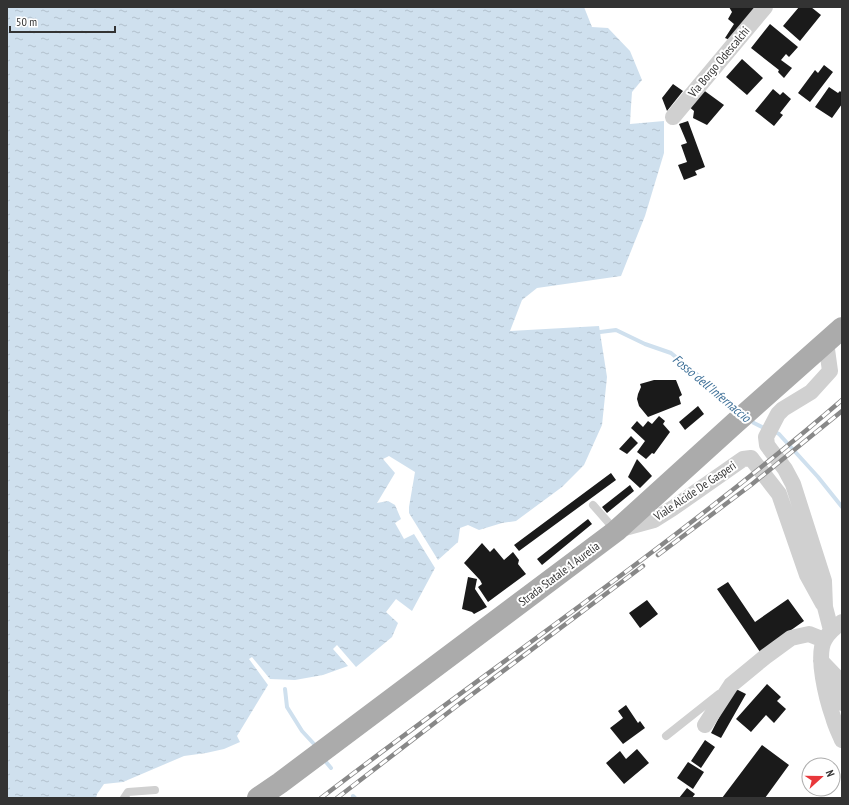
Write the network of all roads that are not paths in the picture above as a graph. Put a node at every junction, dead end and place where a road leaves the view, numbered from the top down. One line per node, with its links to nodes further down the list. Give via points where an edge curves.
1 (766, 7): 2 (street, Via Borgo Odescalchi)
2 (673, 117)
3 (842, 328): 4 (main road, Strada Statale 1 Aurelia)
4 (826, 342): 6 (main road, Strada Statale 1 Aurelia); 7 (street, Viale Alcide De Gasperi, via 830,371 811,392 778,414 766,437 767,445 793,484 824,581)
5 (592, 505): 6 (lane)
6 (616, 531): 7 (street, Viale Alcide De Gasperi, via 654,520 743,459 751,458 779,494 807,575); 19 (main road, Strada Statale 1 Aurelia)
7 (825, 607): 8 (street, Viale Alcide De Gasperi)
8 (832, 631): 9 (street, Viale Alcide De Gasperi, via 821,648); 12 (street, via 791,638)
9 (821, 661): 10 (street, Viale Alcide De Gasperi); 11 (street)
10 (824, 679): 13 (street); 16 (street, Viale Alcide De Gasperi, via 833,718)
11 (842, 683)
12 (731, 685): 14 (street); 15 (lane)
13 (842, 703)
14 (705, 725)
15 (666, 736)
16 (842, 740)
17 (155, 790): 18 (lane, via 128,792)
18 (124, 798)
19 (258, 798)

